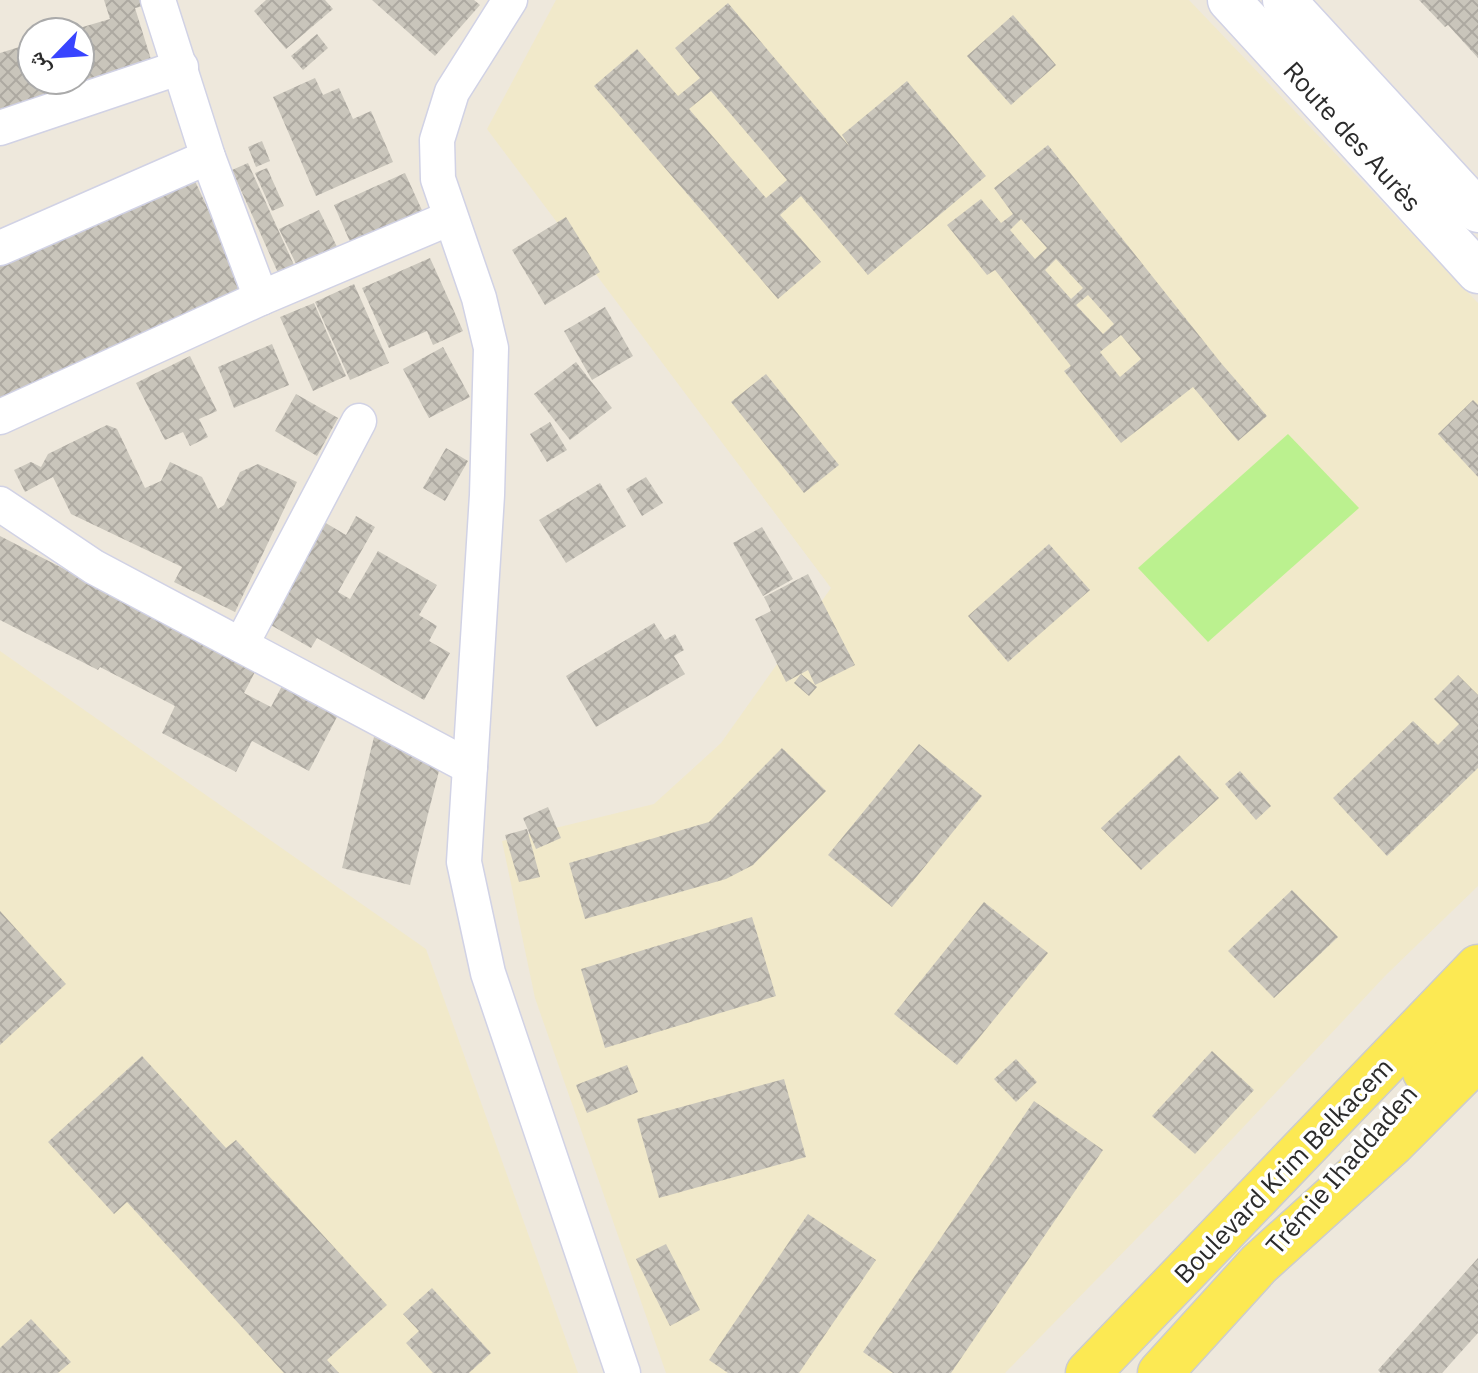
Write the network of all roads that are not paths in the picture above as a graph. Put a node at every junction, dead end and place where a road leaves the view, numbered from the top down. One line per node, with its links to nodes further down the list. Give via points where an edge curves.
1 (158, 0): 5 (street)
2 (510, 0): 9 (street, via 452,92 437,140 438,179)
3 (1229, 0): 11 (street, Route des Aurès)
4 (1284, 0): 8 (street, Route des Aurès)
5 (181, 67): 6 (street); 7 (street)
6 (0, 128)
7 (208, 157): 10 (street); 12 (street)
8 (1478, 211)
9 (450, 218): 12 (street); 17 (street, via 491,348)
10 (0, 248)
11 (1478, 272)
12 (261, 298): 13 (street)
13 (0, 417)
14 (359, 421): 16 (street)
15 (0, 504): 16 (street, via 94,567)
16 (241, 645): 17 (street)
17 (470, 767): 24 (street, via 464,862 488,973)
18 (1478, 967): 22 (main road, Boulevard Krim Belkacem)
19 (1478, 1018): 21 (main road, Trémie Ihaddaden)
20 (1478, 1058): 23 (main road, Boulevard Krim Belkacem)
21 (1424, 1073): 22 (main road, Trémie Ihaddaden); 23 (main road, Trémie Ihaddaden)
22 (1226, 1229): 25 (main road, Boulevard Krim Belkacem)
23 (1259, 1264): 26 (main road, Boulevard Krim Belkacem)
24 (623, 1373)
25 (1088, 1373)
26 (1160, 1373)

